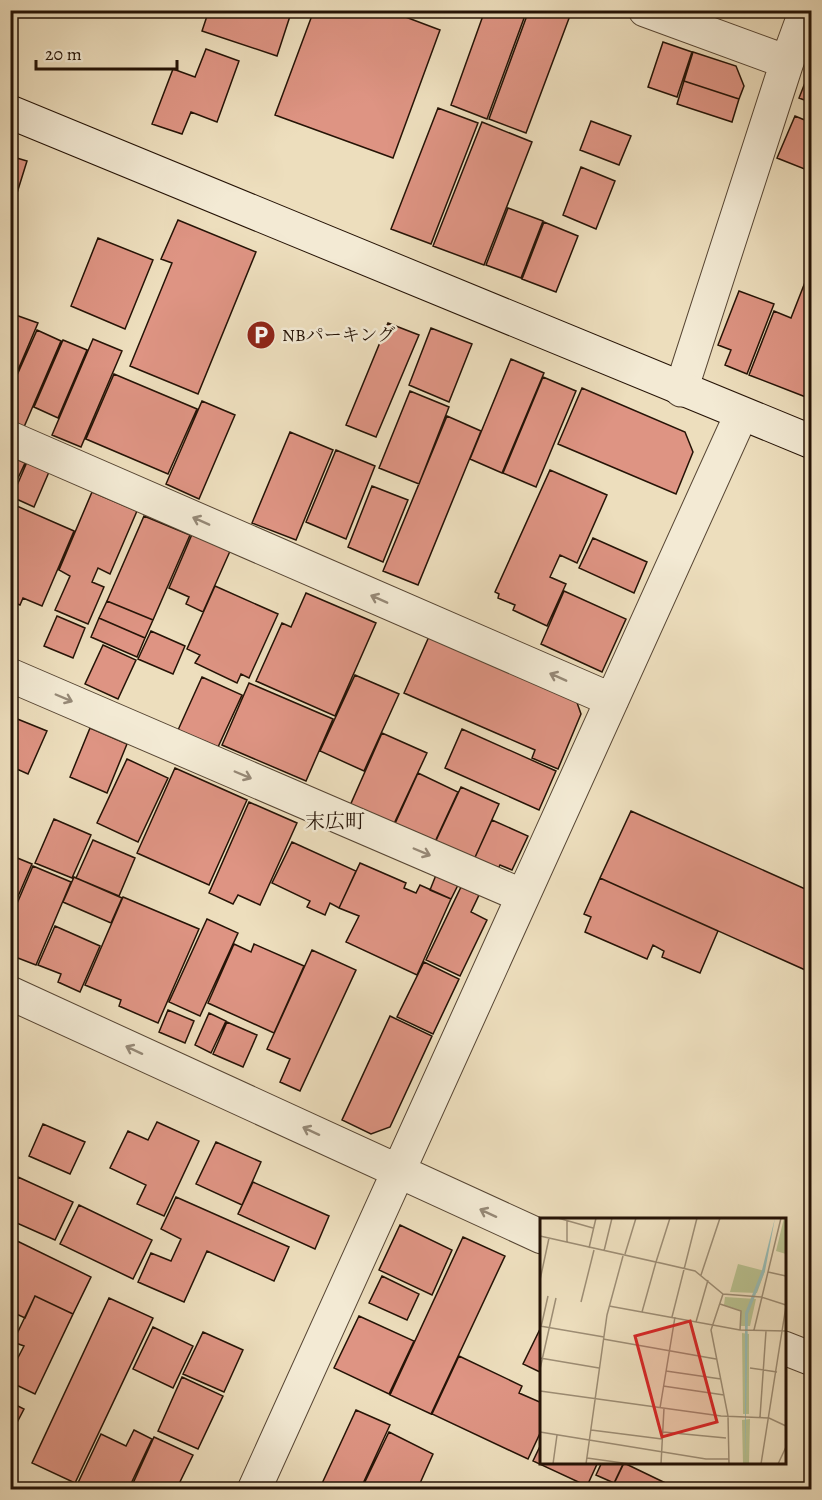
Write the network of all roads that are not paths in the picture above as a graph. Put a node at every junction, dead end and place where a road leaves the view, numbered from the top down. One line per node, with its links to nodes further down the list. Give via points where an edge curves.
1 (645, 10): 3 (street)
2 (806, 10): 3 (street)
3 (787, 63): 5 (street)
4 (10, 112): 5 (street)
5 (681, 390): 6 (street)
6 (741, 415): 8 (street); 10 (street)
7 (10, 438): 10 (street, one-way to 7)
8 (812, 442)
9 (10, 675): 11 (street, one-way to 11)
10 (612, 700): 11 (street)
11 (523, 896): 13 (street)
12 (10, 993): 13 (street, one-way to 12)
13 (398, 1171): 14 (street, one-way to 13); 17 (street)
14 (540, 1236)
15 (786, 1349): 16 (street)
16 (812, 1359)
17 (254, 1490)

